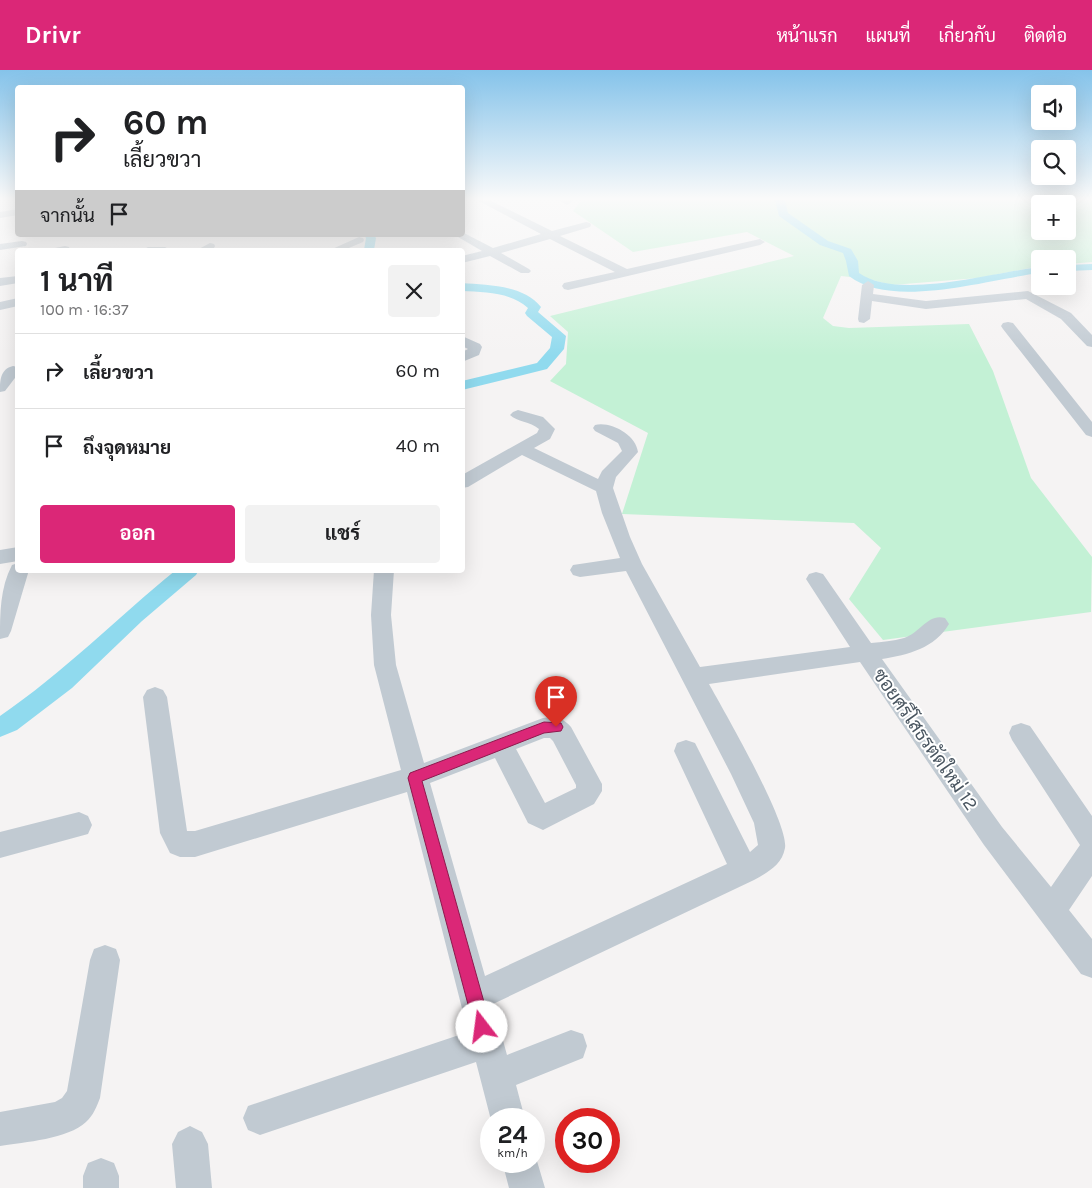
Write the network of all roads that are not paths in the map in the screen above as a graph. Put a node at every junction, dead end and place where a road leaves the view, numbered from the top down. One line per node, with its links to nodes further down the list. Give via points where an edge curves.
1 (492, 252): 4 (street); 5 (street)
2 (584, 252): 6 (street)
3 (714, 252): 6 (street)
4 (465, 259)
5 (526, 271)
6 (624, 272): 10 (street)
7 (15, 280): 8 (street)
8 (0, 282)
9 (868, 284): 11 (street)
10 (568, 286)
11 (867, 297): 14 (street); 17 (street, via 926,305 1028,295 1066,316)
12 (15, 303): 13 (street)
13 (0, 306)
14 (864, 319)
15 (1008, 326): 23 (street)
16 (465, 342): 18 (street, via 475,347 474,352)
17 (1092, 344)
18 (465, 356)
19 (10, 369): 20 (street)
20 (0, 388)
21 (518, 416): 24 (street, via 532,417 548,429 544,436)
22 (601, 428): 26 (street, via 630,446 630,452 608,475)
23 (1092, 432)
24 (520, 448): 25 (street); 26 (street)
25 (465, 481)
26 (604, 488): 29 (street)
27 (15, 554): 28 (street)
28 (0, 557)
29 (633, 563): 30 (street); 37 (street)
30 (580, 570)
31 (18, 573): 35 (street)
32 (384, 573): 42 (street, via 381,615 385,665)
33 (816, 579): 36 (street)
34 (938, 624): 36 (street, via 927,637 914,644)
35 (0, 631)
36 (866, 653): 37 (street, ซอยศรีโสธรตัดใหม่ 12); 48 (street, ซอยศรีโสธรตัดใหม่ 12, via 992,836)
37 (694, 677): 47 (street, via 767,821 773,844 766,857)
38 (155, 697): 42 (street, via 173,833 180,844 195,844)
39 (1020, 733): 44 (street)
40 (501, 744): 42 (street)
41 (686, 751): 47 (street)
42 (414, 778): 51 (street)
43 (78, 824): 45 (street)
44 (1092, 839)
45 (0, 845)
46 (1092, 852): 48 (street)
47 (744, 870): 51 (street)
48 (1051, 911): 50 (street, ซอยศรีโสธรตัดใหม่ 12)
49 (105, 960): 57 (street, via 83,1098 74,1110 60,1118)
50 (1092, 963)
51 (474, 997): 52 (street)
52 (487, 1042): 54 (street); 56 (street)
53 (571, 1046): 54 (street)
54 (496, 1076): 55 (street)
55 (505, 1108)
56 (260, 1118)
57 (0, 1129)
58 (190, 1144): 60 (street)
59 (523, 1173): 61 (street)
60 (194, 1188)
61 (527, 1188)

